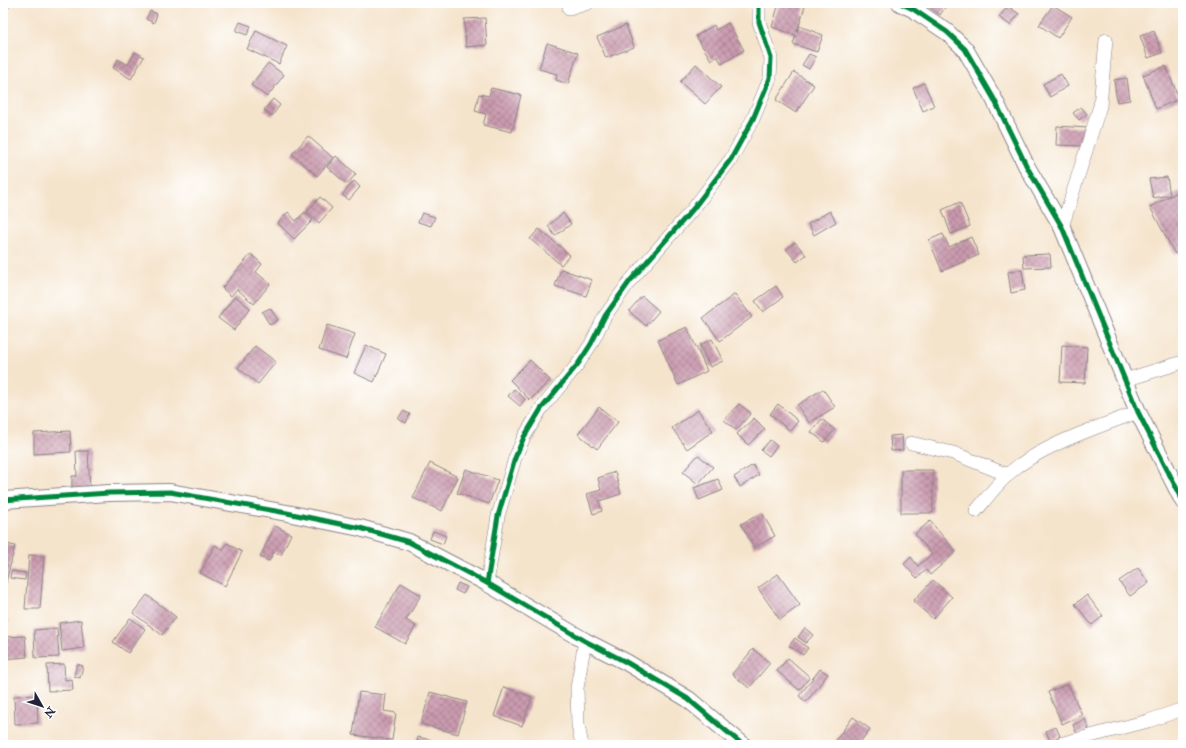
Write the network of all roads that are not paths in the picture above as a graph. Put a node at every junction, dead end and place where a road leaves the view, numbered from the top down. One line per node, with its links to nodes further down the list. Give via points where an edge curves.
1 (588, 3): 4 (street)
2 (759, 3): 15 (street, via 759,22 771,58 770,78 754,119 731,159 693,209 630,281 605,316 578,364 541,409 524,437 498,516)
3 (900, 3): 6 (street, via 946,32 965,49 994,99 1027,167)
4 (570, 9)
5 (1106, 40): 6 (street, via 1100,106)
6 (1062, 227): 8 (street)
7 (1183, 362): 8 (street)
8 (1125, 380): 9 (street)
9 (1138, 412): 11 (street, via 1048,449); 13 (street)
10 (911, 443): 11 (street, via 953,453)
11 (1008, 476): 14 (street, via 995,487)
12 (3, 500): 15 (street, via 170,492 360,528 409,542)
13 (1183, 501)
14 (976, 511)
15 (486, 583): 16 (street)
16 (585, 640): 18 (street, via 577,688 578,725); 19 (street, via 688,698)
17 (1183, 709): 20 (street)
18 (582, 745)
19 (743, 745)
20 (1056, 745)

